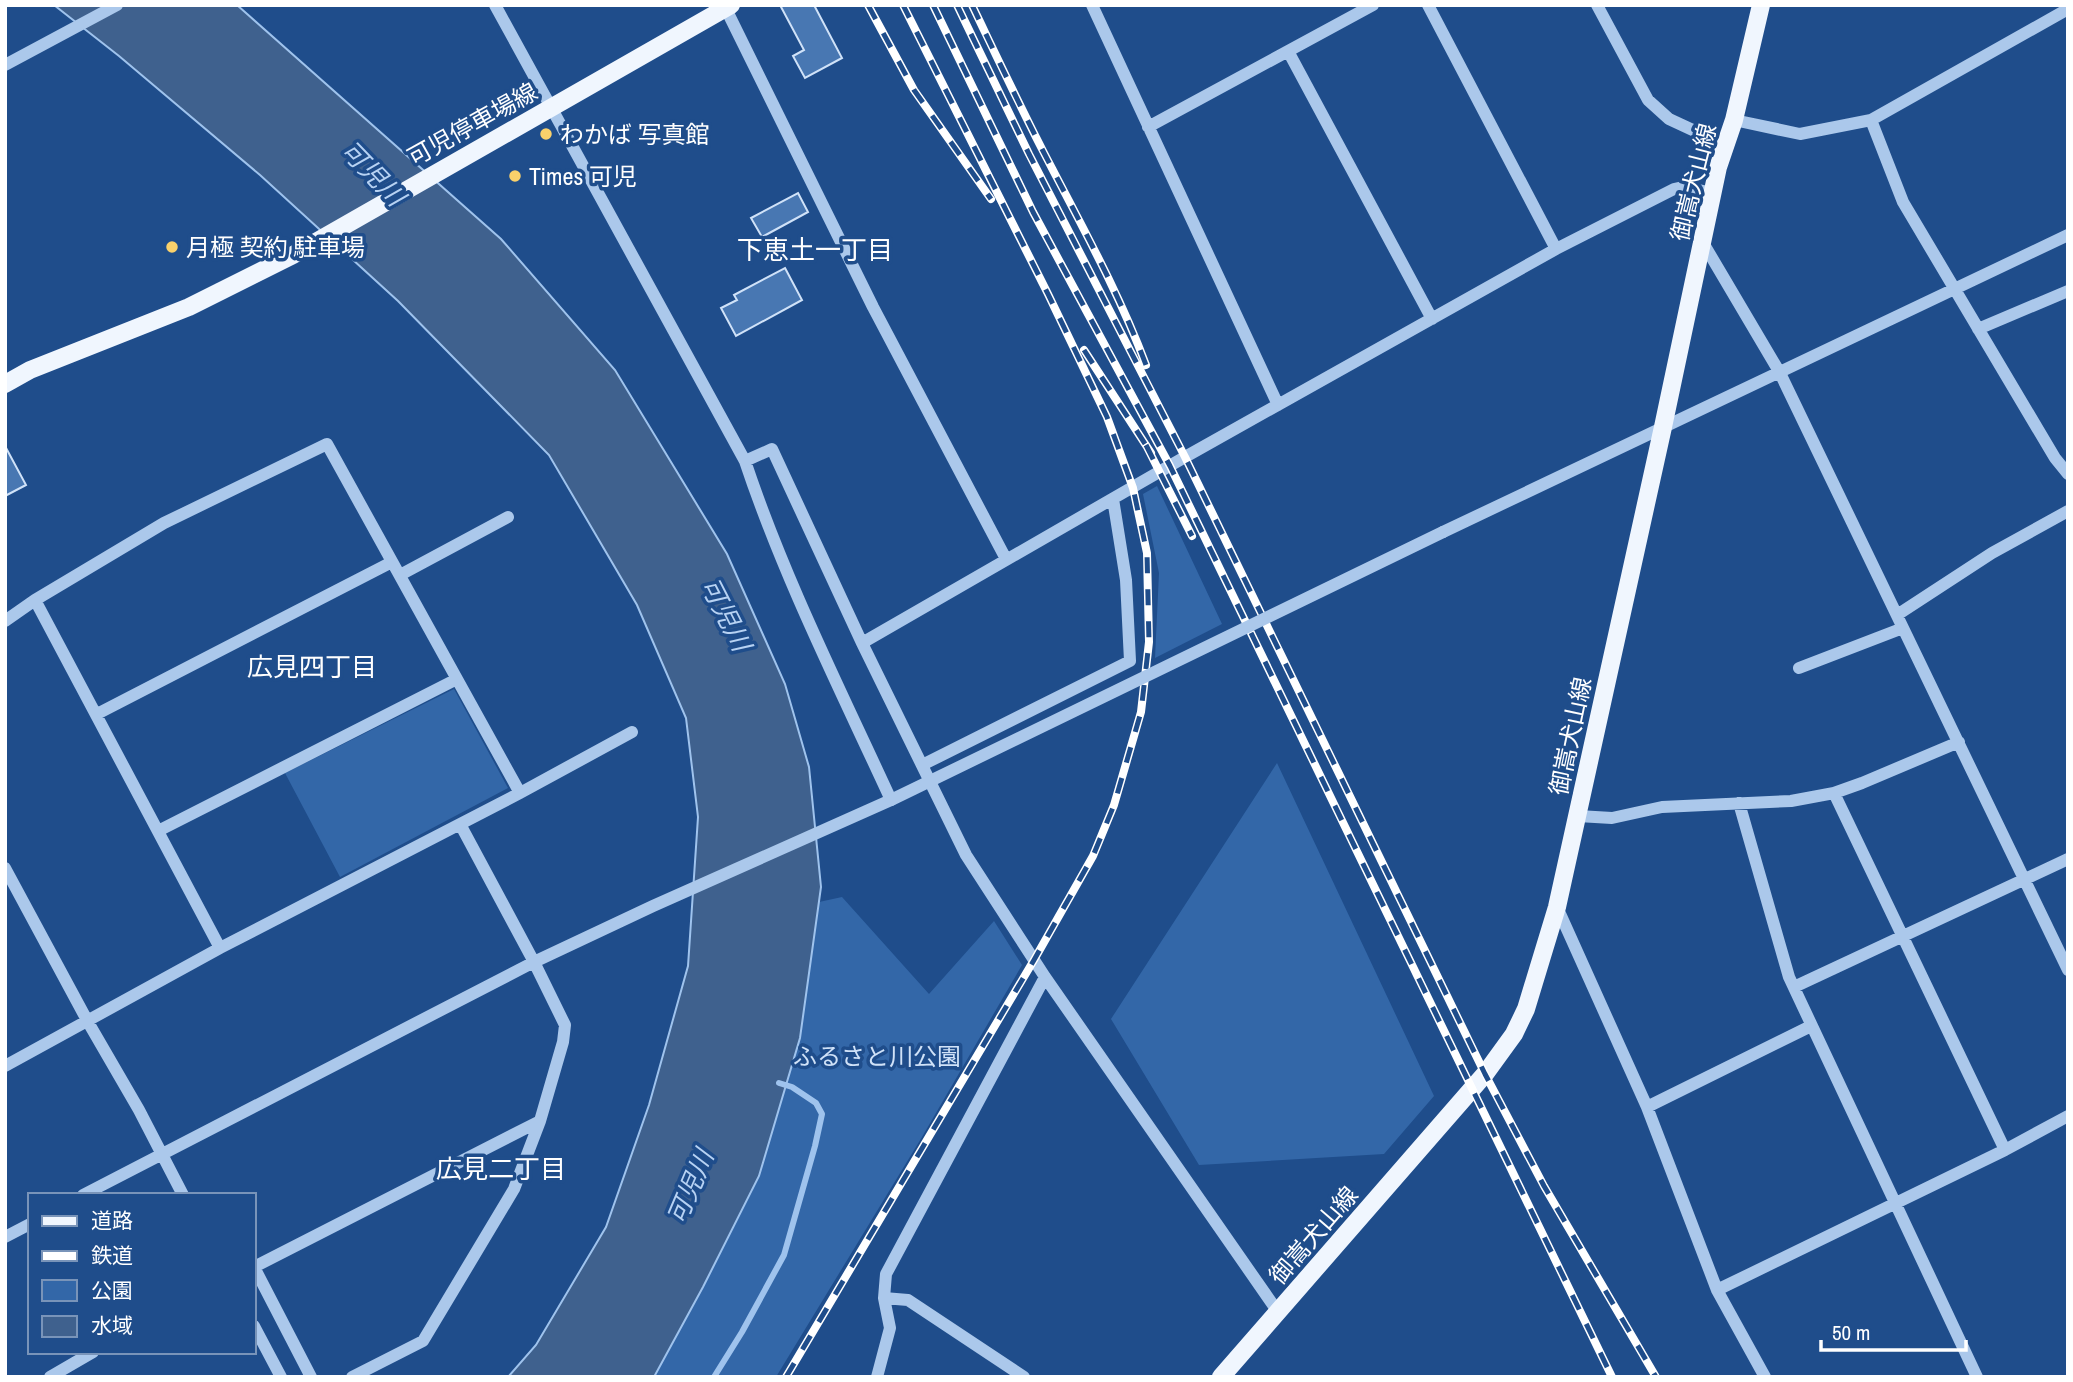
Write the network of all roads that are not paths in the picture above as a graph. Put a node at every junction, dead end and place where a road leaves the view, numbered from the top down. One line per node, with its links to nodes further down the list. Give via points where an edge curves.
1 (117, 5): 11 (street)
2 (495, 5): 12 (street)
3 (1092, 5): 15 (street)
4 (1373, 5): 10 (street)
5 (1428, 5): 20 (street)
6 (1597, 5): 16 (street, via 1648,100 1669,119)
7 (1761, 5): 13 (main road, 御嵩犬山線)
8 (728, 7): 12 (main road, 可児停車場線); 34 (street, via 873,307)
9 (2065, 10): 14 (street)
10 (1288, 51): 15 (street); 23 (street)
11 (5, 65)
12 (551, 108): 26 (main road, 可児停車場線, via 293,255 189,307); 29 (street)
13 (1734, 120): 14 (street, via 1800,134); 16 (main road, 御嵩犬山線)
14 (1871, 120): 21 (street, via 1903,202)
15 (1148, 127): 27 (street)
16 (1725, 145): 17 (main road, 御嵩犬山線)
17 (1712, 193): 19 (main road, 御嵩犬山線); 20 (street, via 1674,189)
18 (2068, 235): 21 (street)
19 (1702, 241): 25 (street); 28 (main road, 御嵩犬山線)
20 (1556, 250): 23 (street)
21 (1954, 289): 24 (street); 25 (street)
22 (2068, 291): 24 (street)
23 (1432, 319): 27 (street)
24 (1978, 329): 30 (street)
25 (1780, 373): 28 (street); 38 (street)
26 (5, 384)
27 (1278, 405): 31 (street)
28 (1663, 427): 50 (street, bridge); 52 (main road, 御嵩犬山線)
29 (745, 461): 41 (street, via 772,449); 50 (street, via 764,519)
30 (2068, 474)
31 (1113, 499): 34 (street); 47 (street, via 1126,580 1130,661)
32 (2068, 511): 38 (street, via 1992,553)
33 (508, 517): 36 (street)
34 (1006, 559): 41 (street)
35 (392, 562): 36 (street); 37 (street, via 327,444 164,523); 44 (street)
36 (400, 575): 43 (street)
37 (36, 600): 39 (street); 44 (street)
38 (1897, 615): 40 (street)
39 (5, 621)
40 (1903, 628): 42 (street); 46 (street)
41 (862, 643): 47 (street)
42 (1799, 668)
43 (457, 679): 48 (street); 54 (street)
44 (97, 714): 54 (street)
45 (632, 732): 48 (street)
46 (1959, 742): 49 (street); 57 (street)
47 (922, 765): 63 (street, via 966,855)
48 (520, 793): 53 (street)
49 (1834, 793): 51 (street, via 1791,802); 59 (street)
50 (891, 800): 61 (street)
51 (1739, 803): 52 (street, via 1662,807 1612,818); 64 (street)
52 (1578, 816): 58 (main road, 御嵩犬山線)
53 (460, 824): 60 (street); 61 (street)
54 (158, 831): 60 (street)
55 (2068, 859): 57 (street)
56 (5, 868): 65 (street)
57 (2025, 879): 59 (street); 62 (street)
58 (1557, 907): 68 (street); 82 (main road, 御嵩犬山線, via 1526,1009 1498,1058)
59 (1902, 936): 64 (street); 71 (street)
60 (220, 948): 65 (street)
61 (534, 962): 70 (street, via 565,1026); 72 (street)
62 (2068, 970)
63 (1045, 977): 81 (street, via 886,1274); 82 (street)
64 (1794, 987): 66 (street)
65 (88, 1022): 67 (street); 72 (street)
66 (1811, 1026): 68 (street); 75 (street)
67 (5, 1066)
68 (1647, 1107): 80 (street)
69 (2068, 1116): 71 (street)
70 (540, 1121): 78 (street); 89 (street, via 513,1189 423,1341)
71 (2006, 1150): 75 (street)
72 (161, 1154): 73 (street); 74 (street)
73 (87, 1193)
74 (182, 1193)
75 (1896, 1202): 80 (street); 93 (street)
76 (28, 1225): 77 (street)
77 (5, 1237)
78 (256, 1266)
79 (256, 1271): 88 (street)
80 (1717, 1290): 92 (street)
81 (884, 1298): 90 (street, via 890,1328); 91 (street, via 908,1300)
82 (1278, 1312): 85 (main road, 御嵩犬山線)
83 (256, 1330): 87 (street)
84 (90, 1354): 86 (street)
85 (1225, 1375)
86 (50, 1377)
87 (281, 1377)
88 (311, 1377)
89 (352, 1377)
90 (877, 1377)
91 (1024, 1377)
92 (1765, 1377)
93 (1977, 1377)

